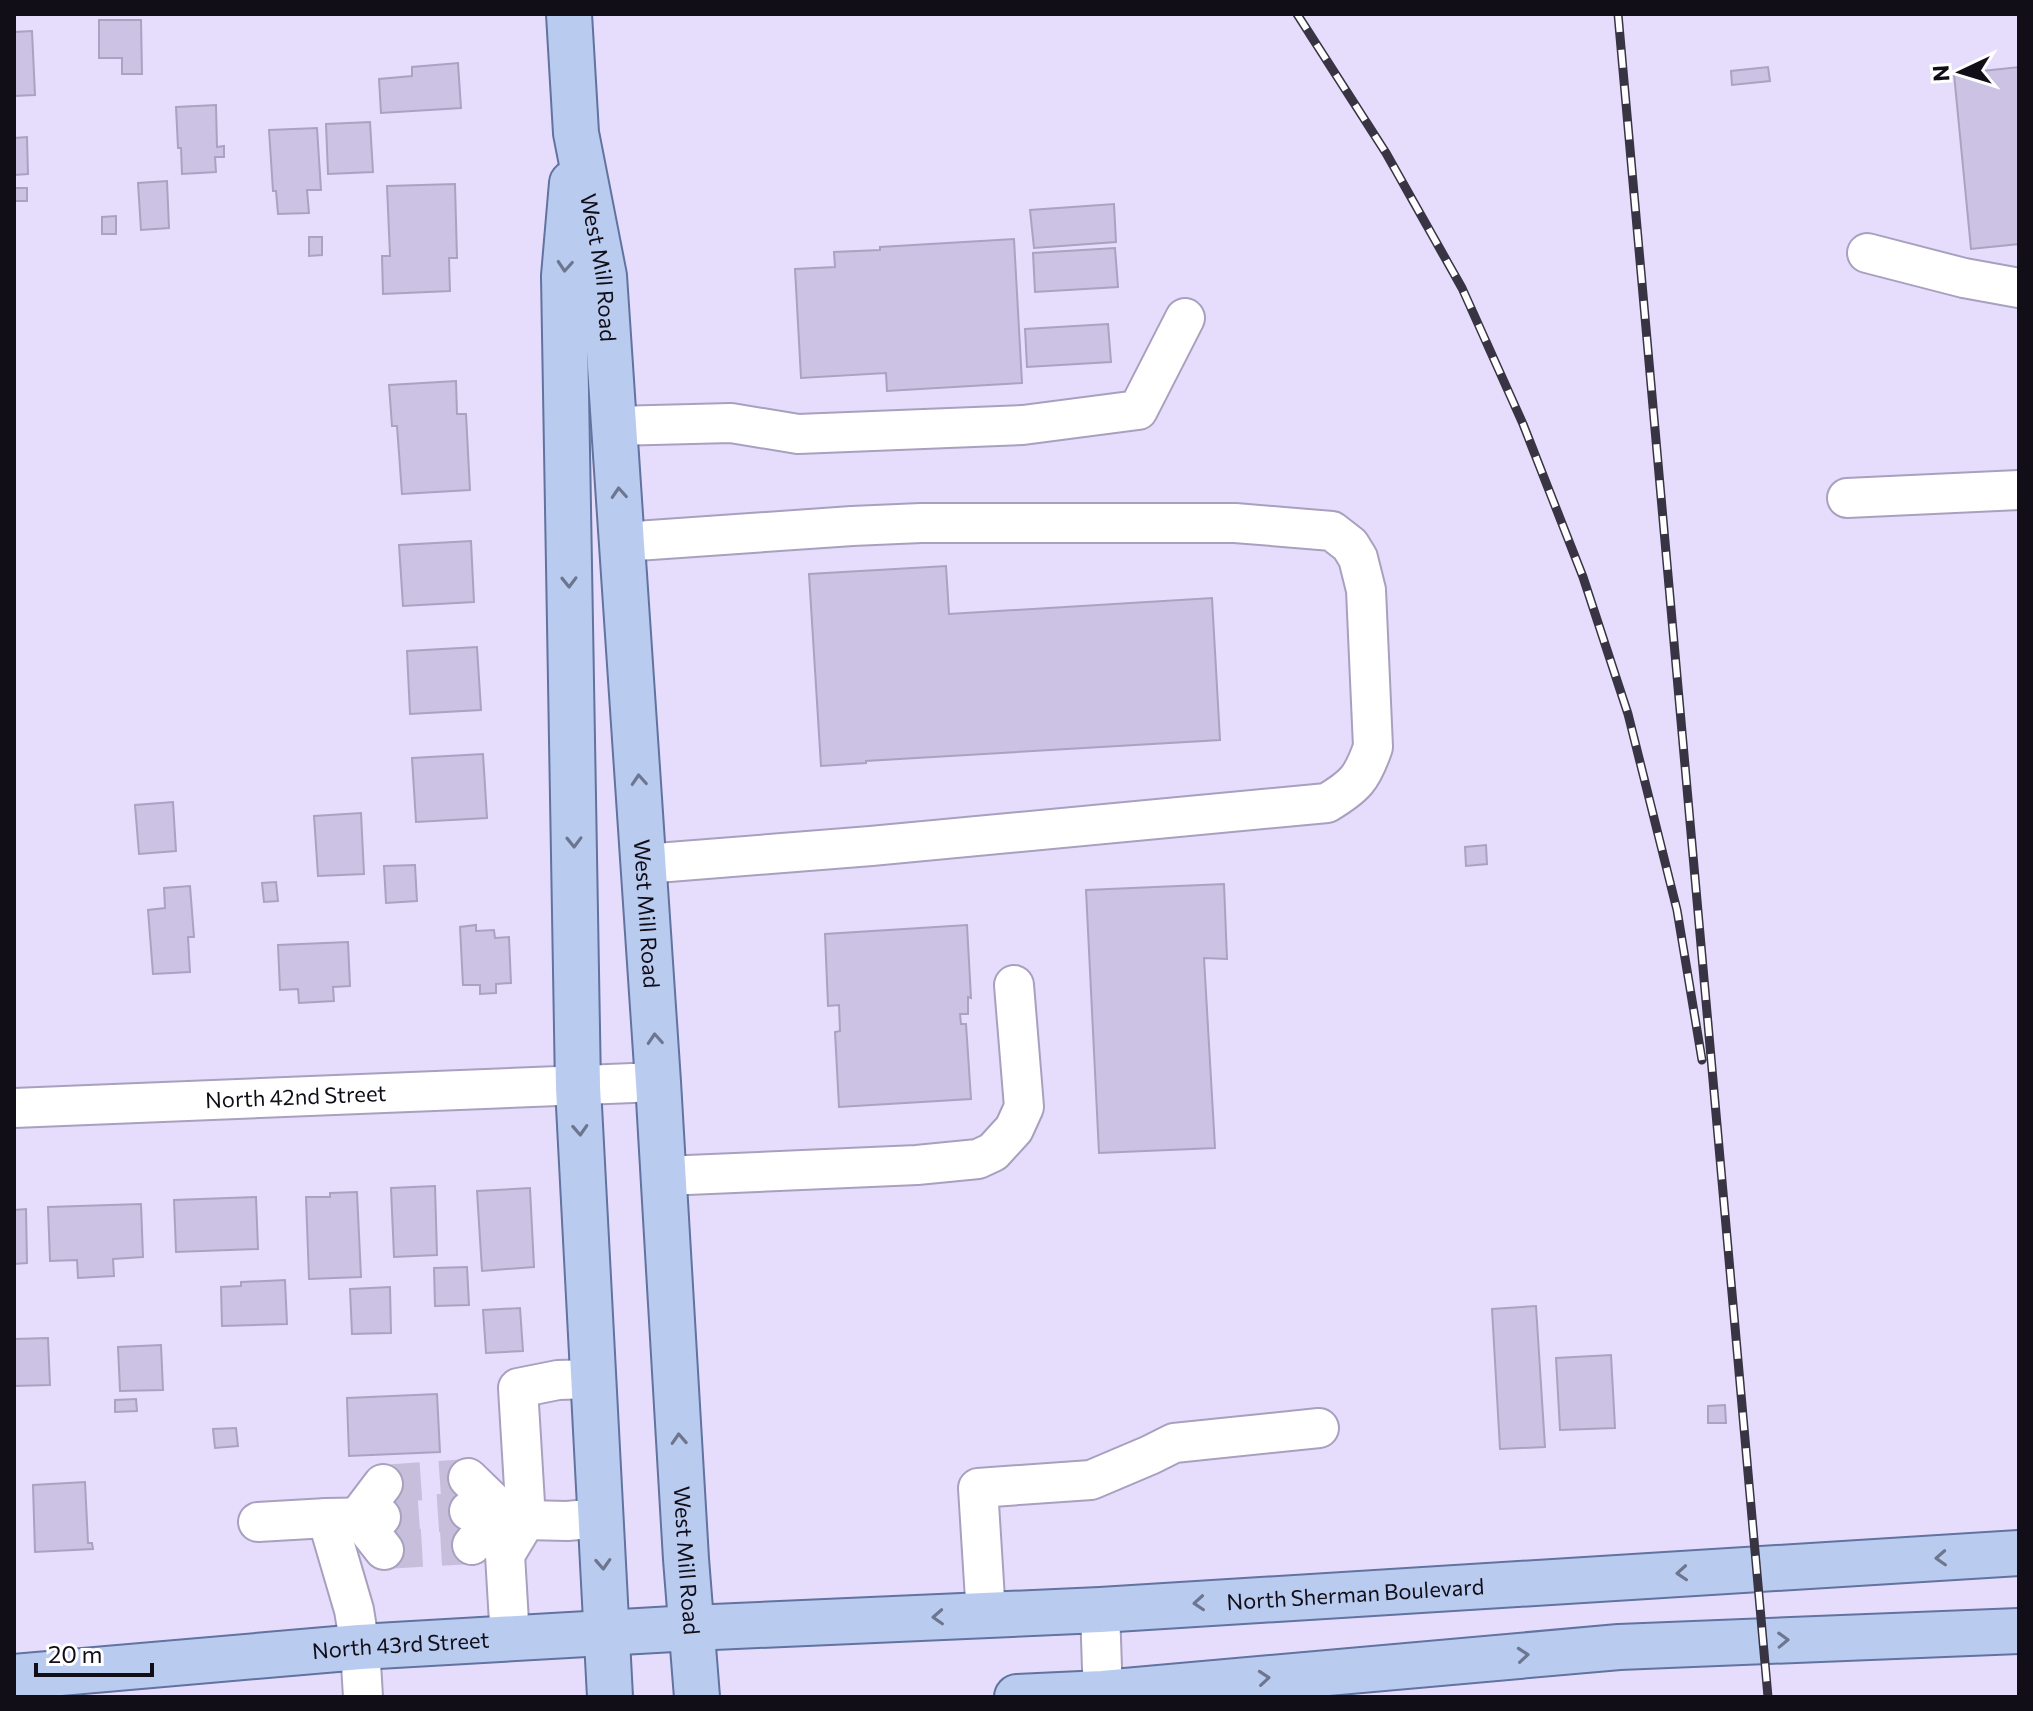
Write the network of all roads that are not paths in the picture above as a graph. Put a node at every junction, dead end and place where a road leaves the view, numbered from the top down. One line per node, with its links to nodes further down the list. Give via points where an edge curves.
1 (569, 14): 2 (main road, West Mill Road)
2 (576, 133): 6 (main road, West Mill Road, via 604,276); 13 (main road, West Mill Road, one-way to 13, via 564,276)
3 (1867, 253): 4 (street)
4 (2019, 288)
5 (1185, 318): 6 (street, via 1138,410 1023,425 798,434 731,423)
6 (614, 426): 9 (main road, West Mill Road, one-way to 6)
7 (2019, 490): 8 (street)
8 (1847, 498)
9 (622, 542): 10 (main road, West Mill Road, one-way to 9); 10 (street, via 921,523 1235,523 1332,531 1358,558 1366,590 1373,747 1350,789 1327,803)
10 (644, 864): 12 (main road, West Mill Road, one-way to 10)
11 (1014, 985): 15 (street, via 1024,1107 1014,1129 993,1152 978,1159 917,1165)
12 (658, 1082): 13 (street, North 42nd Street); 15 (main road, West Mill Road)
13 (578, 1087): 14 (street, North 42nd Street); 16 (main road, West Mill Road, one-way to 16)
14 (14, 1108)
15 (664, 1176): 24 (main road, West Mill Road, one-way to 15)
16 (593, 1379): 18 (street, via 518,1388); 19 (main road, West Mill Road)
17 (1319, 1428): 23 (street, via 1174,1443 1091,1480 978,1488)
18 (487, 1513): 19 (street, via 567,1521); 27 (street, via 505,1555)
19 (600, 1518): 26 (main road, West Mill Road, one-way to 26)
20 (258, 1522): 28 (street, via 367,1517 354,1610)
21 (2019, 1553): 22 (main road, North Sherman Boulevard, one-way to 22)
22 (1100, 1610): 23 (main road, North Sherman Boulevard); 30 (street)
23 (986, 1615): 24 (main road, North Sherman Boulevard, one-way to 24)
24 (691, 1628): 26 (main road, North 43rd Street); 33 (main road, West Mill Road)
25 (2019, 1631): 30 (main road, one-way to 25, via 1619,1647)
26 (606, 1634): 27 (main road, North 43rd Street); 32 (main road, West Mill Road)
27 (510, 1639): 28 (main road, North 43rd Street)
28 (360, 1647): 29 (main road, North 43rd Street); 31 (street)
29 (14, 1677)
30 (1103, 1695): 34 (main road)
31 (363, 1697)
32 (610, 1697)
33 (697, 1697)
34 (1017, 1697)

